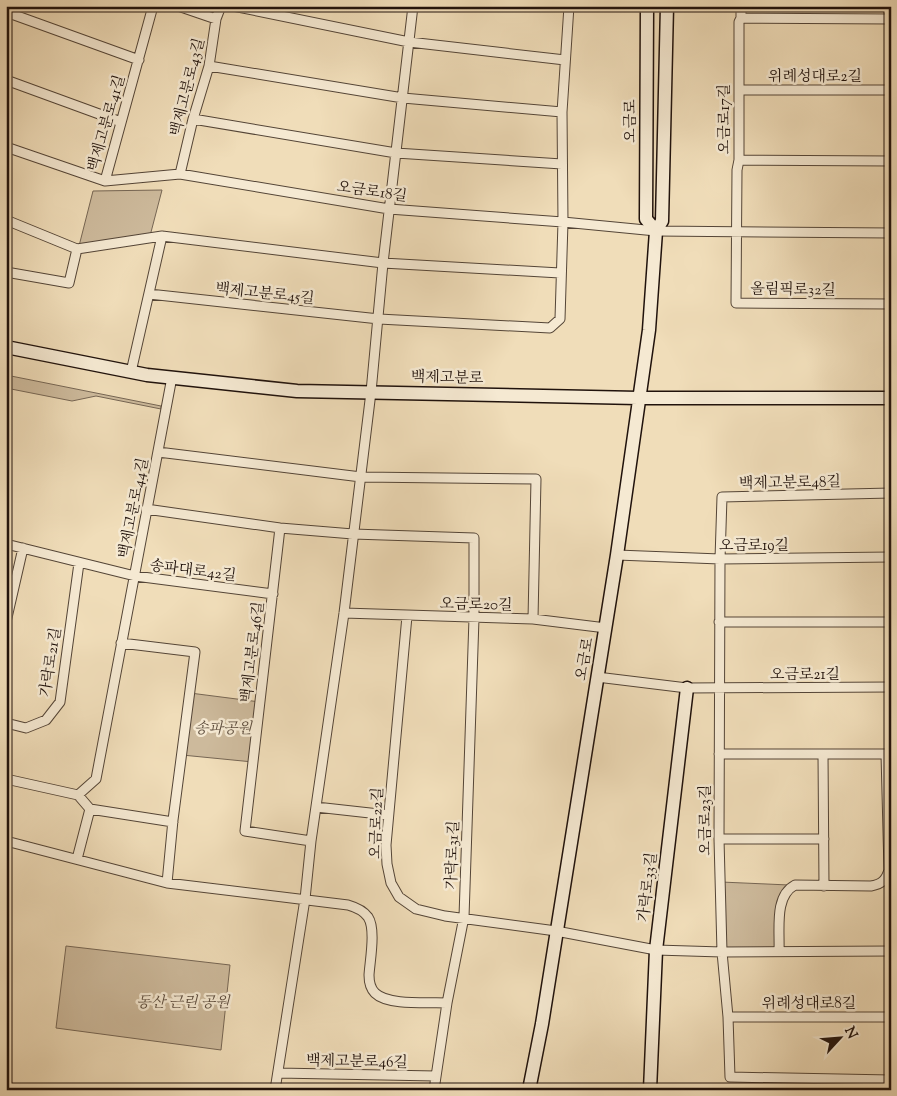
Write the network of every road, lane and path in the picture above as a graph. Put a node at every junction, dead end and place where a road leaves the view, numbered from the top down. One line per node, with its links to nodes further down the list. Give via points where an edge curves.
1 (153, 6): 15 (street, 백제고분로41길)
2 (178, 6): 11 (street)
3 (221, 6): 11 (street, 백제고분로43길)
4 (233, 6): 14 (street)
5 (413, 6): 14 (street)
6 (647, 6): 35 (main road, 오금로, via 646,219)
7 (667, 6): 35 (main road, 오금로, via 662,221)
8 (741, 6): 12 (street, 오금로17길)
9 (567, 7): 16 (street)
10 (6, 12): 15 (street, 백제고분로41길)
11 (216, 18): 17 (street, 백제고분로43길)
12 (741, 18): 13 (street); 19 (street, 오금로17길)
13 (891, 19)
14 (409, 42): 16 (street); 21 (street)
15 (139, 60): 24 (street, 백제고분로41길)
16 (565, 60): 22 (street)
17 (209, 66): 21 (street); 23 (street, 백제고분로43길)
18 (6, 80): 24 (street)
19 (739, 90): 20 (street, 위례성대로2길); 27 (street, 오금로17길)
20 (891, 90)
21 (403, 98): 22 (street); 26 (street)
22 (562, 112): 29 (street)
23 (193, 119): 26 (street); 30 (street, 백제고분로43길)
24 (121, 122): 31 (street, 백제고분로41길)
25 (6, 147): 31 (street, 백제고분로41길)
26 (396, 153): 29 (street); 32 (street)
27 (739, 160): 28 (street); 36 (street, 오금로17길, via 736,170)
28 (891, 161)
29 (562, 164): 34 (street)
30 (180, 174): 31 (street, 오금로18길); 32 (street, 오금로18길)
31 (105, 181)
32 (389, 209): 34 (street, 오금로18길); 40 (street)
33 (6, 220): 39 (street)
34 (563, 222): 35 (street, 오금로18길); 42 (street)
35 (656, 231): 36 (street); 50 (main road, 오금로, via 649,330)
36 (736, 232): 37 (street); 44 (street, 올림픽로32길, via 736,302)
37 (891, 233)
38 (162, 236): 39 (street); 40 (street); 43 (street)
39 (77, 249): 41 (street, via 69,283)
40 (382, 263): 42 (street); 45 (street)
41 (6, 272)
42 (560, 273): 45 (street, 백제고분로45길, via 560,318 550,328)
43 (149, 294): 45 (street, 백제고분로45길); 47 (street)
44 (891, 304)
45 (379, 319): 49 (street)
46 (6, 347): 47 (main road, 백제고분로)
47 (131, 372): 48 (main road, 백제고분로)
48 (172, 377): 49 (main road, 백제고분로, via 297,391); 52 (street, 백제고분로44길)
49 (371, 392): 50 (main road, 백제고분로); 53 (street)
50 (638, 398): 51 (main road, 백제고분로); 60 (main road, 오금로)
51 (891, 398)
52 (158, 452): 53 (street); 55 (street, 백제고분로44길)
53 (361, 477): 57 (street); 69 (street, via 536,479)
54 (891, 493): 62 (street, 백제고분로48길, via 722,497)
55 (146, 510): 56 (street); 64 (street, 백제고분로44길)
56 (280, 528): 57 (street); 65 (street, 백제고분로46길)
57 (353, 534): 66 (street); 68 (street, via 474,538)
58 (6, 544): 59 (street, 송파대로42길)
59 (23, 548): 63 (street, 송파대로42길); 70 (street)
60 (617, 555): 62 (street, 오금로19길); 73 (main road, 오금로)
61 (891, 557): 62 (street, 오금로19길)
62 (720, 559): 71 (street)
63 (78, 563): 64 (street, 송파대로42길); 79 (street, 가락로21길, via 60,702 46,720 26,728)
64 (134, 576): 65 (street, 송파대로42길); 74 (street, 백제고분로44길)
65 (273, 594): 92 (street, 백제고분로46길, via 245,831)
66 (344, 613): 67 (street, 오금로20길); 85 (street)
67 (406, 616): 68 (street, 오금로20길); 87 (street, 오금로22길)
68 (474, 618): 69 (street, 오금로20길); 97 (street, 가락로31길)
69 (533, 619): 73 (street, 오금로20길)
70 (6, 622)
71 (719, 622): 72 (street); 78 (street)
72 (891, 622)
73 (606, 628): 75 (main road, 오금로)
74 (122, 643): 84 (street, 백제고분로44길, via 96,779); 88 (street, via 195,652)
75 (598, 677): 77 (street, 오금로21길); 98 (main road, 오금로)
76 (891, 687): 78 (street, 오금로21길)
77 (687, 688): 78 (street, 오금로21길); 99 (main road, 가락로33길)
78 (719, 688): 80 (street, 오금로23길)
79 (6, 723)
80 (719, 754): 81 (street); 90 (street, 오금로23길)
81 (823, 754): 82 (street); 89 (street)
82 (888, 754): 95 (street, via 889,870 886,878 871,886)
83 (6, 778): 84 (street)
84 (78, 795): 86 (street)
85 (316, 807): 87 (street); 92 (street)
86 (90, 809): 88 (street); 93 (street)
87 (388, 815): 97 (street, 오금로22길, via 387,864 391,883 399,898 416,909)
88 (173, 822): 94 (street)
89 (824, 838): 90 (street); 95 (street)
90 (719, 839): 102 (street, 오금로23길)
91 (6, 840): 93 (street)
92 (310, 840): 96 (street)
93 (77, 859): 94 (street)
94 (167, 884): 96 (street)
95 (824, 886): 100 (street, via 796,885 788,889 782,898)
96 (305, 899): 103 (street, via 348,905 368,916 372,924 370,983 373,992 395,1001); 106 (street)
97 (464, 917): 98 (street, 오금로22길); 103 (street, 가락로31길)
98 (556, 931): 99 (street); 111 (main road, 오금로)
99 (656, 950): 102 (street); 112 (main road, 가락로33길)
100 (779, 950): 101 (street); 102 (street)
101 (891, 951)
102 (722, 952): 104 (street, 오금로23길)
103 (448, 1003): 107 (street, 가락로31길)
104 (728, 1017): 105 (street, 위례성대로8길); 108 (street, 오금로23길, via 730,1077)
105 (891, 1017)
106 (278, 1073): 107 (street, 백제고분로46길); 109 (street)
107 (436, 1076): 110 (street, 가락로31길)
108 (891, 1080)
109 (275, 1090)
110 (434, 1090)
111 (529, 1090)
112 (650, 1090)

